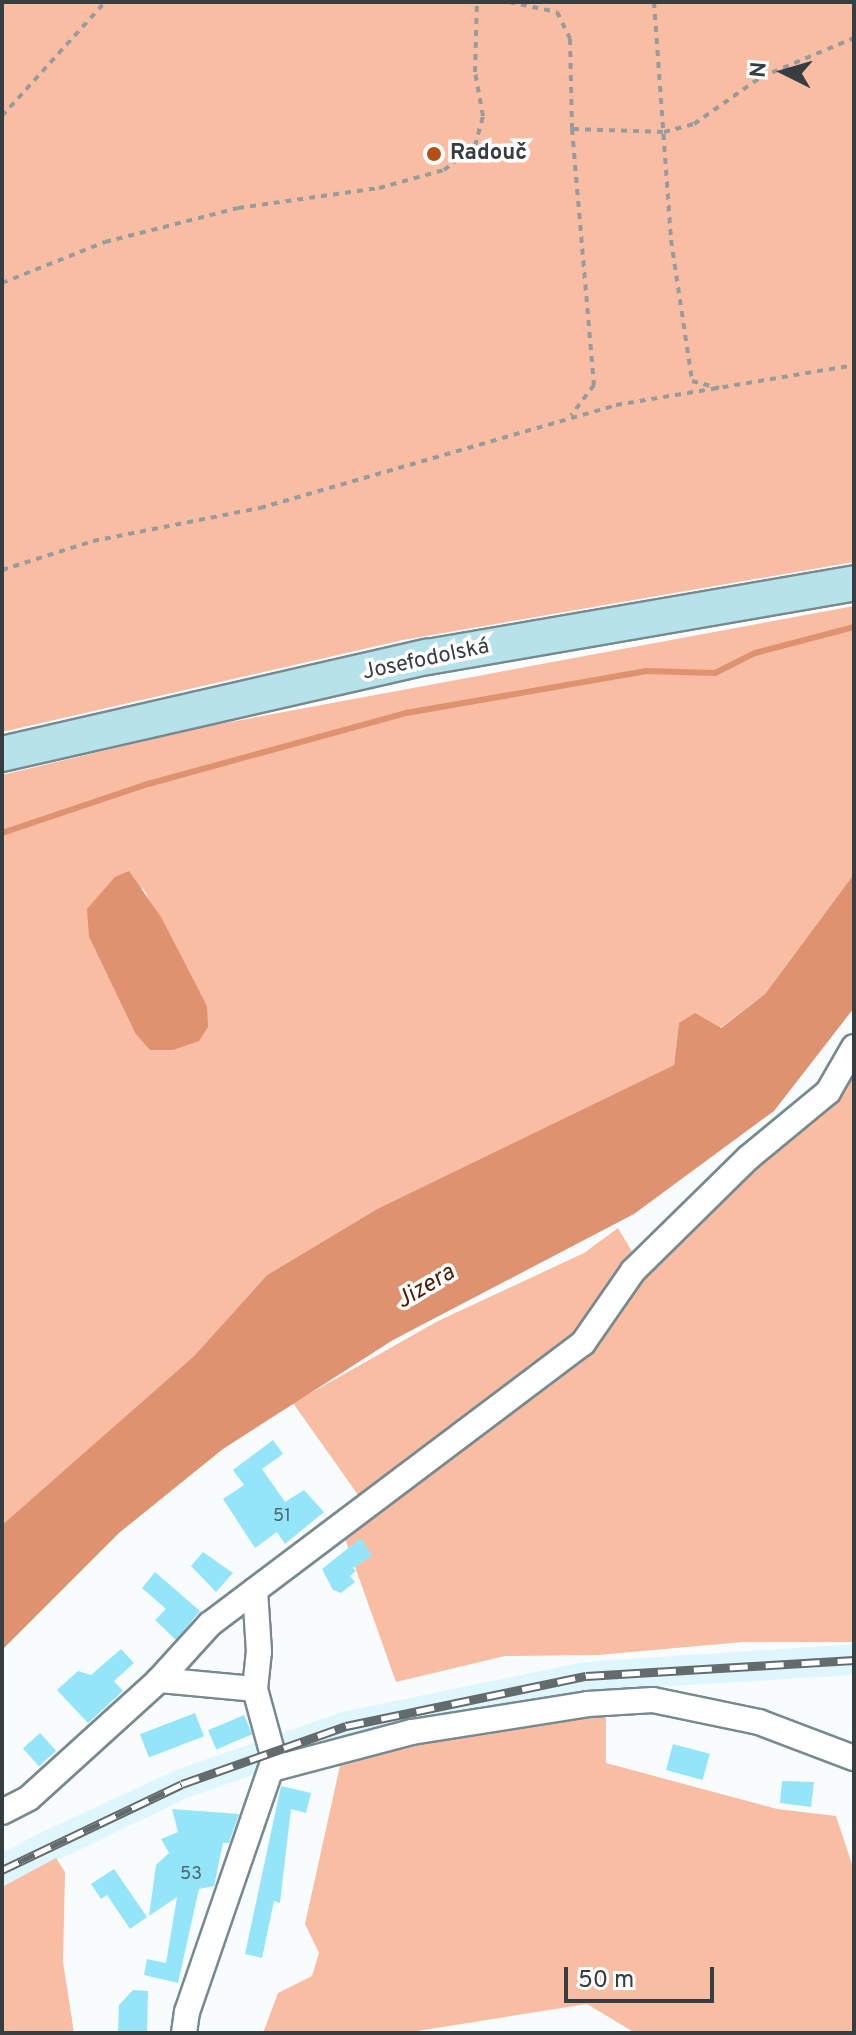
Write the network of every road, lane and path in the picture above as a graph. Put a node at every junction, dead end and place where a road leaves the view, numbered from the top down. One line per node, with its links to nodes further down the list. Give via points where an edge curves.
1 (105, 2): 7 (path)
2 (477, 2): 10 (path, via 475,72 483,116 475,146 444,170 379,188 238,208 105,242)
3 (509, 2): 5 (path)
4 (654, 2): 9 (path)
5 (534, 4): 8 (path, via 557,12 570,39)
6 (854, 38): 9 (path, via 761,77 694,124)
7 (2, 116)
8 (572, 129): 9 (path); 13 (path, via 594,385)
9 (664, 132): 12 (path, via 671,240 692,381)
10 (2, 283)
11 (854, 365): 12 (path)
12 (721, 389): 13 (path)
13 (570, 417): 14 (path, via 260,508 93,541)
14 (2, 570)
15 (854, 583): 16 (main road, Josefodolská, via 427,657)
16 (2, 754)
17 (854, 1047): 18 (street, via 828,1092 748,1158 633,1271 583,1343)
18 (255, 1590): 19 (street, via 210,1624); 20 (street)
19 (159, 1680): 20 (street); 23 (street, via 29,1798)
20 (255, 1689): 22 (street, via 274,1749)
21 (854, 1758): 22 (street, via 759,1722 653,1700 588,1704 412,1732)
22 (272, 1769): 24 (street)
23 (2, 1812)
24 (184, 2033)

